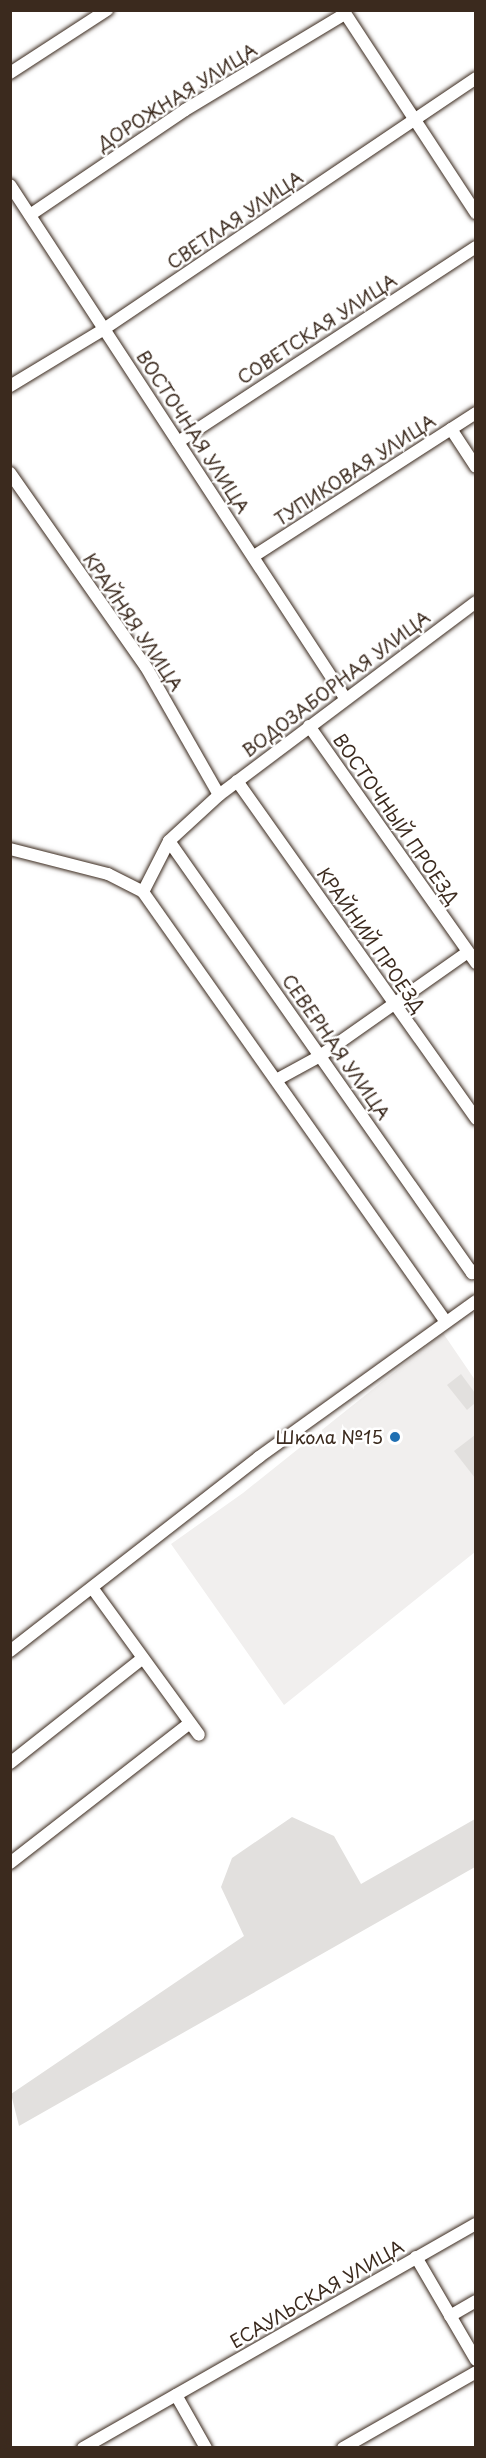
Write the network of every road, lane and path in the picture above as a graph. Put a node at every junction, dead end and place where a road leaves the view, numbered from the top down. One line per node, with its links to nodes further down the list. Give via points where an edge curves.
1 (107, 10): 3 (street)
2 (344, 12): 5 (street); 8 (street, ДОРОЖНАЯ УЛИЦА, via 185,110)
3 (10, 73)
4 (476, 78): 5 (street, СВЕТЛАЯ УЛИЦА)
5 (415, 120): 7 (street); 10 (street, СВЕТЛАЯ УЛИЦА)
6 (10, 185): 8 (street, ВОСТОЧНАЯ УЛИЦА)
7 (476, 213)
8 (30, 215): 10 (street, ВОСТОЧНАЯ УЛИЦА)
9 (476, 247): 14 (street, СОВЕТСКАЯ УЛИЦА)
10 (104, 329): 11 (street, СВЕТЛАЯ УЛИЦА); 14 (street, ВОСТОЧНАЯ УЛИЦА)
11 (10, 386)
12 (476, 413): 13 (street, ТУПИКОВАЯ УЛИЦА)
13 (451, 429): 15 (street); 17 (street, ТУПИКОВАЯ УЛИЦА)
14 (178, 442): 17 (street, ВОСТОЧНАЯ УЛИЦА)
15 (476, 467)
16 (10, 473): 22 (street, КРАЙНЯЯ УЛИЦА, via 146,667)
17 (254, 556): 19 (street, ВОСТОЧНАЯ УЛИЦА)
18 (476, 602): 19 (street, ВОДОЗАБОРНАЯ УЛИЦА)
19 (345, 698): 20 (street, ВОДОЗАБОРНАЯ УЛИЦА)
20 (309, 726): 21 (street, ВОДОЗАБОРНАЯ УЛИЦА); 26 (street, ВОСТОЧНЫЙ ПРОЕЗД)
21 (237, 781): 22 (street, ВОДОЗАБОРНАЯ УЛИЦА); 28 (street, КРАЙНИЙ ПРОЕЗД)
22 (219, 795): 23 (street, ВОДОЗАБОРНАЯ УЛИЦА)
23 (169, 841): 25 (street); 29 (street, СЕВЕРНАЯ УЛИЦА)
24 (10, 849): 25 (street, via 108,874)
25 (144, 892): 30 (street)
26 (468, 952): 27 (street, ВОСТОЧНЫЙ ПРОЕЗД); 28 (street)
27 (476, 963)
28 (395, 1005): 29 (street); 31 (street, КРАЙНИЙ ПРОЕЗД)
29 (321, 1056): 30 (street); 32 (street, СЕВЕРНАЯ УЛИЦА)
30 (278, 1079): 34 (street)
31 (476, 1119)
32 (474, 1272)
33 (476, 1301): 34 (street)
34 (446, 1322): 35 (street, via 157,1534)
35 (93, 1589): 36 (street); 37 (street)
36 (10, 1651)
37 (143, 1658): 38 (street); 40 (street)
38 (190, 1723): 39 (street); 41 (street)
39 (199, 1735)
40 (10, 1763)
41 (10, 1863)
42 (476, 2224): 43 (street, ЕСАУЛЬСКАЯ УЛИЦА)
43 (416, 2257): 45 (street); 48 (street, ЕСАУЛЬСКАЯ УЛИЦА)
44 (476, 2301): 45 (street)
45 (450, 2316): 46 (street)
46 (476, 2360)
47 (476, 2372): 51 (street)
48 (176, 2395): 49 (street, ЕСАУЛЬСКАЯ УЛИЦА); 50 (street)
49 (83, 2448)
50 (206, 2448)
51 (343, 2448)

